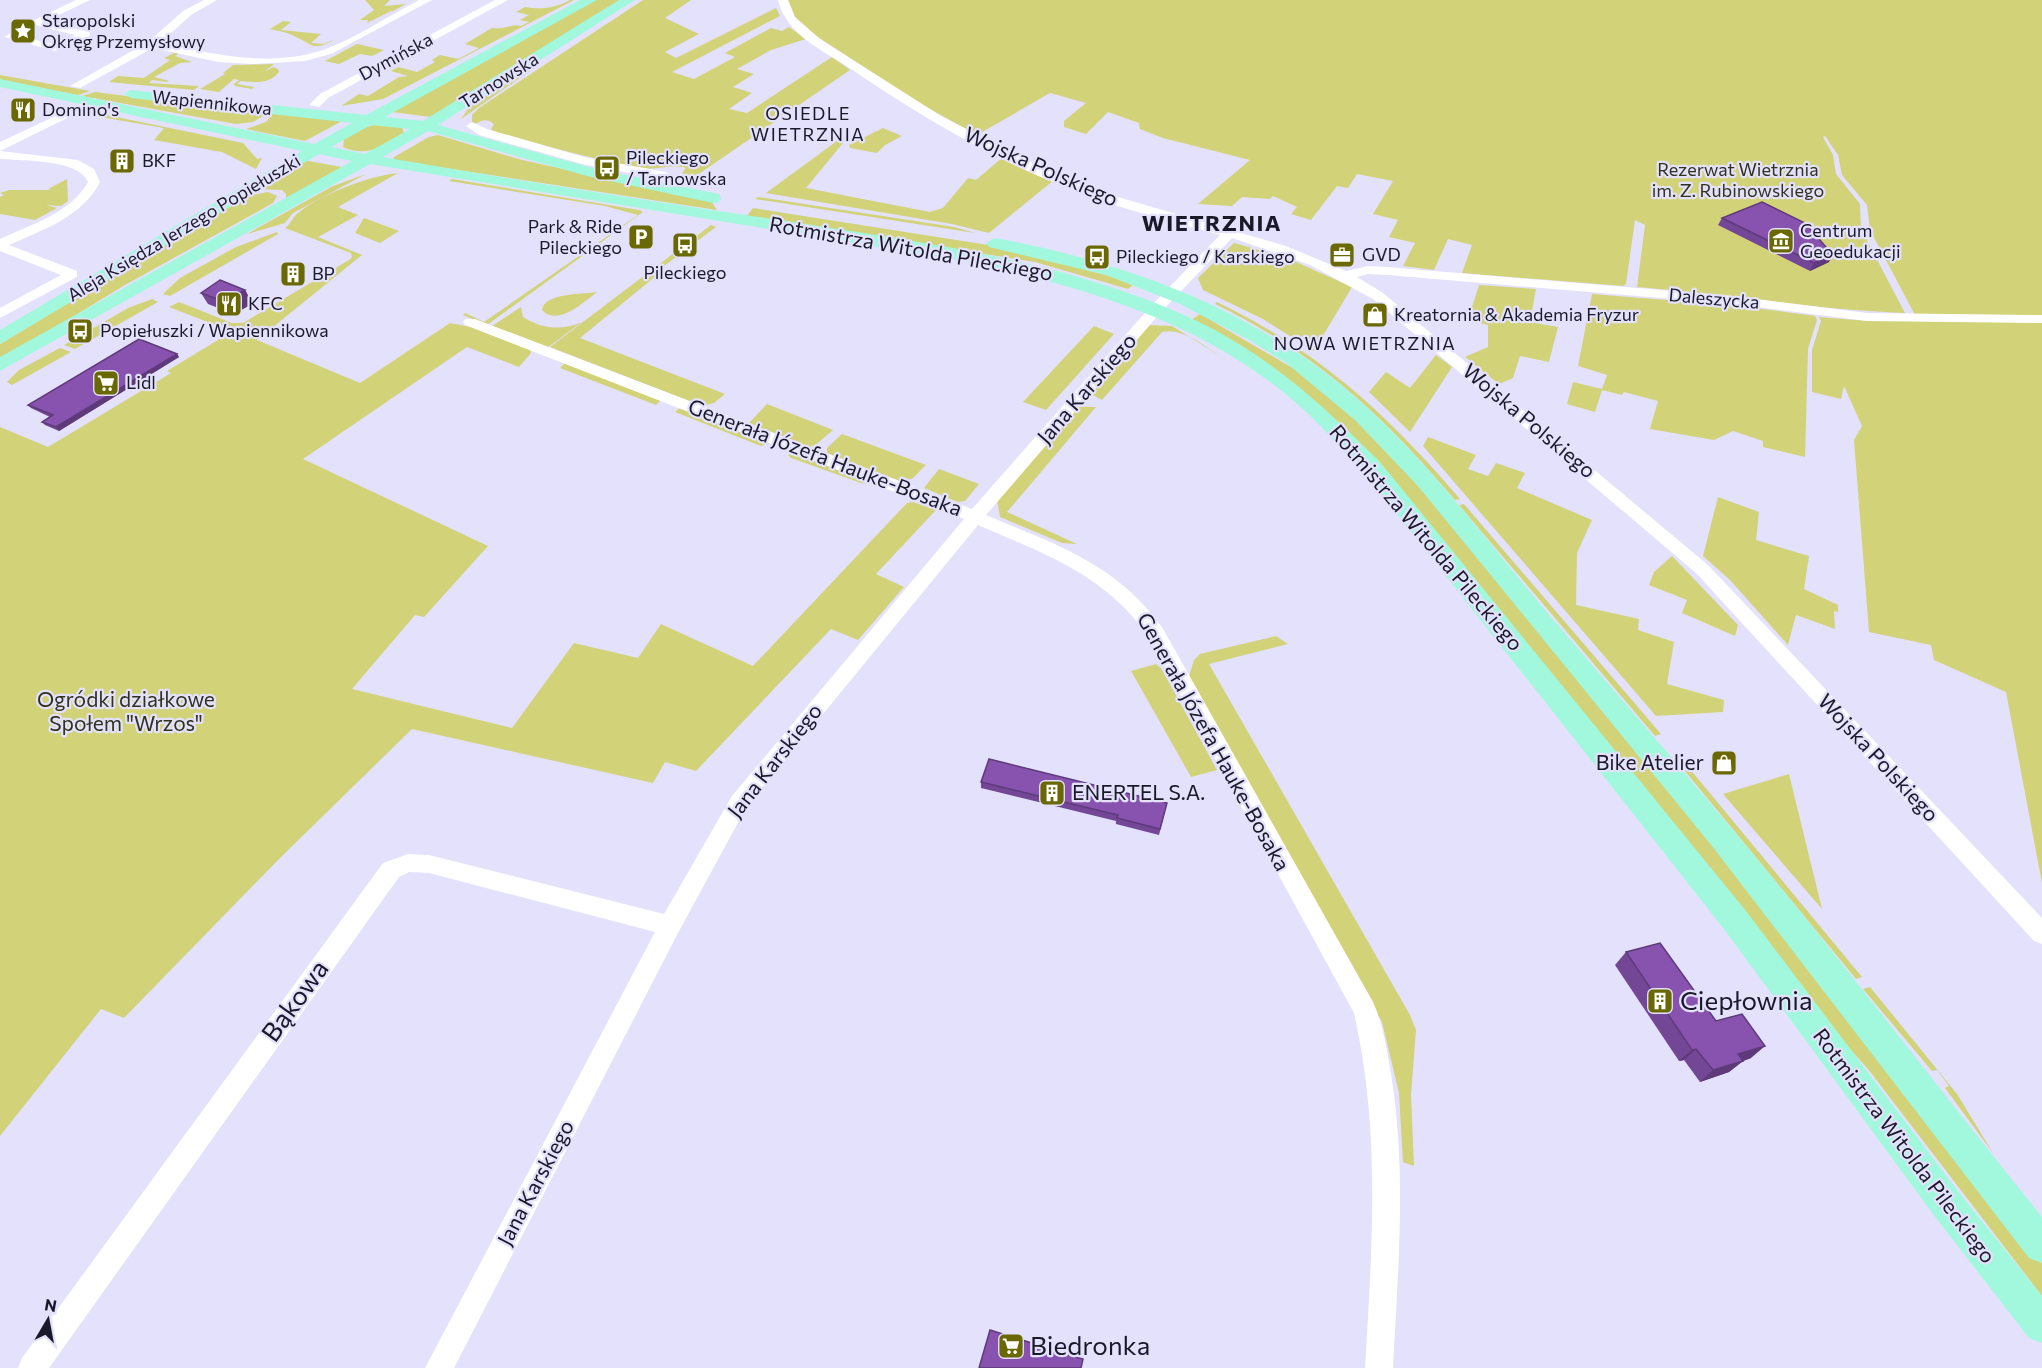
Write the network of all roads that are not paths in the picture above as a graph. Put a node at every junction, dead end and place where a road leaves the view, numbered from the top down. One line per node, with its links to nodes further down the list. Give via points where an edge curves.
1 (85, 0): 8 (street)
2 (212, 0): 10 (street, via 187,13)
3 (427, 0): 10 (street, via 327,52 305,58 218,59)
4 (503, 0): 17 (street, Dymińska, via 315,103)
5 (590, 0): 14 (main road, Tarnowska)
6 (628, 0): 16 (main road, Tarnowska)
7 (783, 0): 35 (street, Wojska Polskiego, via 785,10 802,30 882,86 989,146 1095,195)
8 (34, 23): 9 (street); 9 (street, via 86,33 55,48)
9 (10, 31)
10 (152, 44): 13 (street)
11 (0, 73): 13 (main road, Wapiennikowa)
12 (0, 83): 15 (main road, Wapiennikowa)
13 (76, 86): 18 (main road, Wapiennikowa)
14 (407, 98): 19 (main road, via 355,108); 20 (main road, Tarnowska)
15 (94, 101): 22 (main road, Wapiennikowa); 25 (street)
16 (461, 104): 21 (main road, Tarnowska); 23 (main road, via 458,118)
17 (341, 105)
18 (263, 109): 19 (main road, Wapiennikowa); 22 (main road, via 268,116 258,124)
19 (294, 111): 20 (main road, Wapiennikowa)
20 (369, 119): 21 (main road, Wapiennikowa); 26 (main road, Aleja Księdza Jerzego Popiełuszki)
21 (426, 126): 23 (main road, Rotmistrza Witolda Pileckiego); 28 (main road, Tarnowska)
22 (211, 128): 24 (main road, Wapiennikowa)
23 (474, 129): 30 (street, via 578,159); 34 (main road, Rotmistrza Witolda Pileckiego, via 651,186)
24 (268, 140): 26 (main road, Wapiennikowa); 32 (main road, via 273,146 271,161)
25 (0, 147)
26 (316, 149): 28 (main road, Rotmistrza Witolda Pileckiego); 32 (main road, Aleja Księdza Jerzego Popiełuszki)
27 (0, 155): 37 (street, via 74,163 90,172 94,182 88,194 70,209)
28 (369, 159): 29 (main road, Rotmistrza Witolda Pileckiego); 31 (main road, Aleja Księdza Jerzego Popiełuszki)
29 (406, 166): 31 (main road); 41 (main road, Rotmistrza Witolda Pileckiego, via 998,261)
30 (666, 176)
31 (330, 180): 42 (main road, Aleja Księdza Jerzego Popiełuszki)
32 (252, 187): 33 (main road, Aleja Księdza Jerzego Popiełuszki)
33 (232, 199): 42 (main road, via 261,190 282,195 276,203 128,285); 46 (main road, Aleja Księdza Jerzego Popiełuszki)
34 (950, 235)
35 (1228, 235): 39 (street, Wojska Polskiego, via 1291,254); 41 (street, Jana Karskiego)
36 (973, 239): 41 (main road, Rotmistrza Witolda Pileckiego, via 1063,257)
37 (0, 245): 43 (street, via 72,274)
38 (1387, 271): 39 (street, Daleszycka, via 1368,270); 40 (street); 44 (street, Daleszycka, via 1733,300 1867,317)
39 (1344, 276): 40 (street, Wojska Polskiego)
40 (1360, 284): 50 (street, Wojska Polskiego, via 1418,328 1695,562)
41 (1164, 301): 48 (street, Jana Karskiego); 51 (main road, Rotmistrza Witolda Pileckiego, via 1234,323 1293,359 1354,405 1388,440 1781,910); 52 (main road, Rotmistrza Witolda Pileckiego, via 1268,371 1345,436 1736,920 1945,1202)
42 (98, 310): 47 (main road, Aleja Księdza Jerzego Popiełuszki)
43 (0, 314)
44 (2042, 319)
45 (470, 321): 48 (street, Generała Józefa Hauke-Bosaka)
46 (0, 338)
47 (0, 365)
48 (975, 517): 49 (street, Jana Karskiego, via 739,802); 55 (street, Generała Józefa Hauke-Bosaka, via 1088,566 1146,618 1365,1011 1384,1117 1388,1180)
49 (670, 926): 53 (street, Bąkowa, via 429,864 404,864 391,870); 54 (street, Jana Karskiego)
50 (2042, 934)
51 (2042, 1245)
52 (2042, 1325)
53 (32, 1368)
54 (439, 1368)
55 (1379, 1368)

